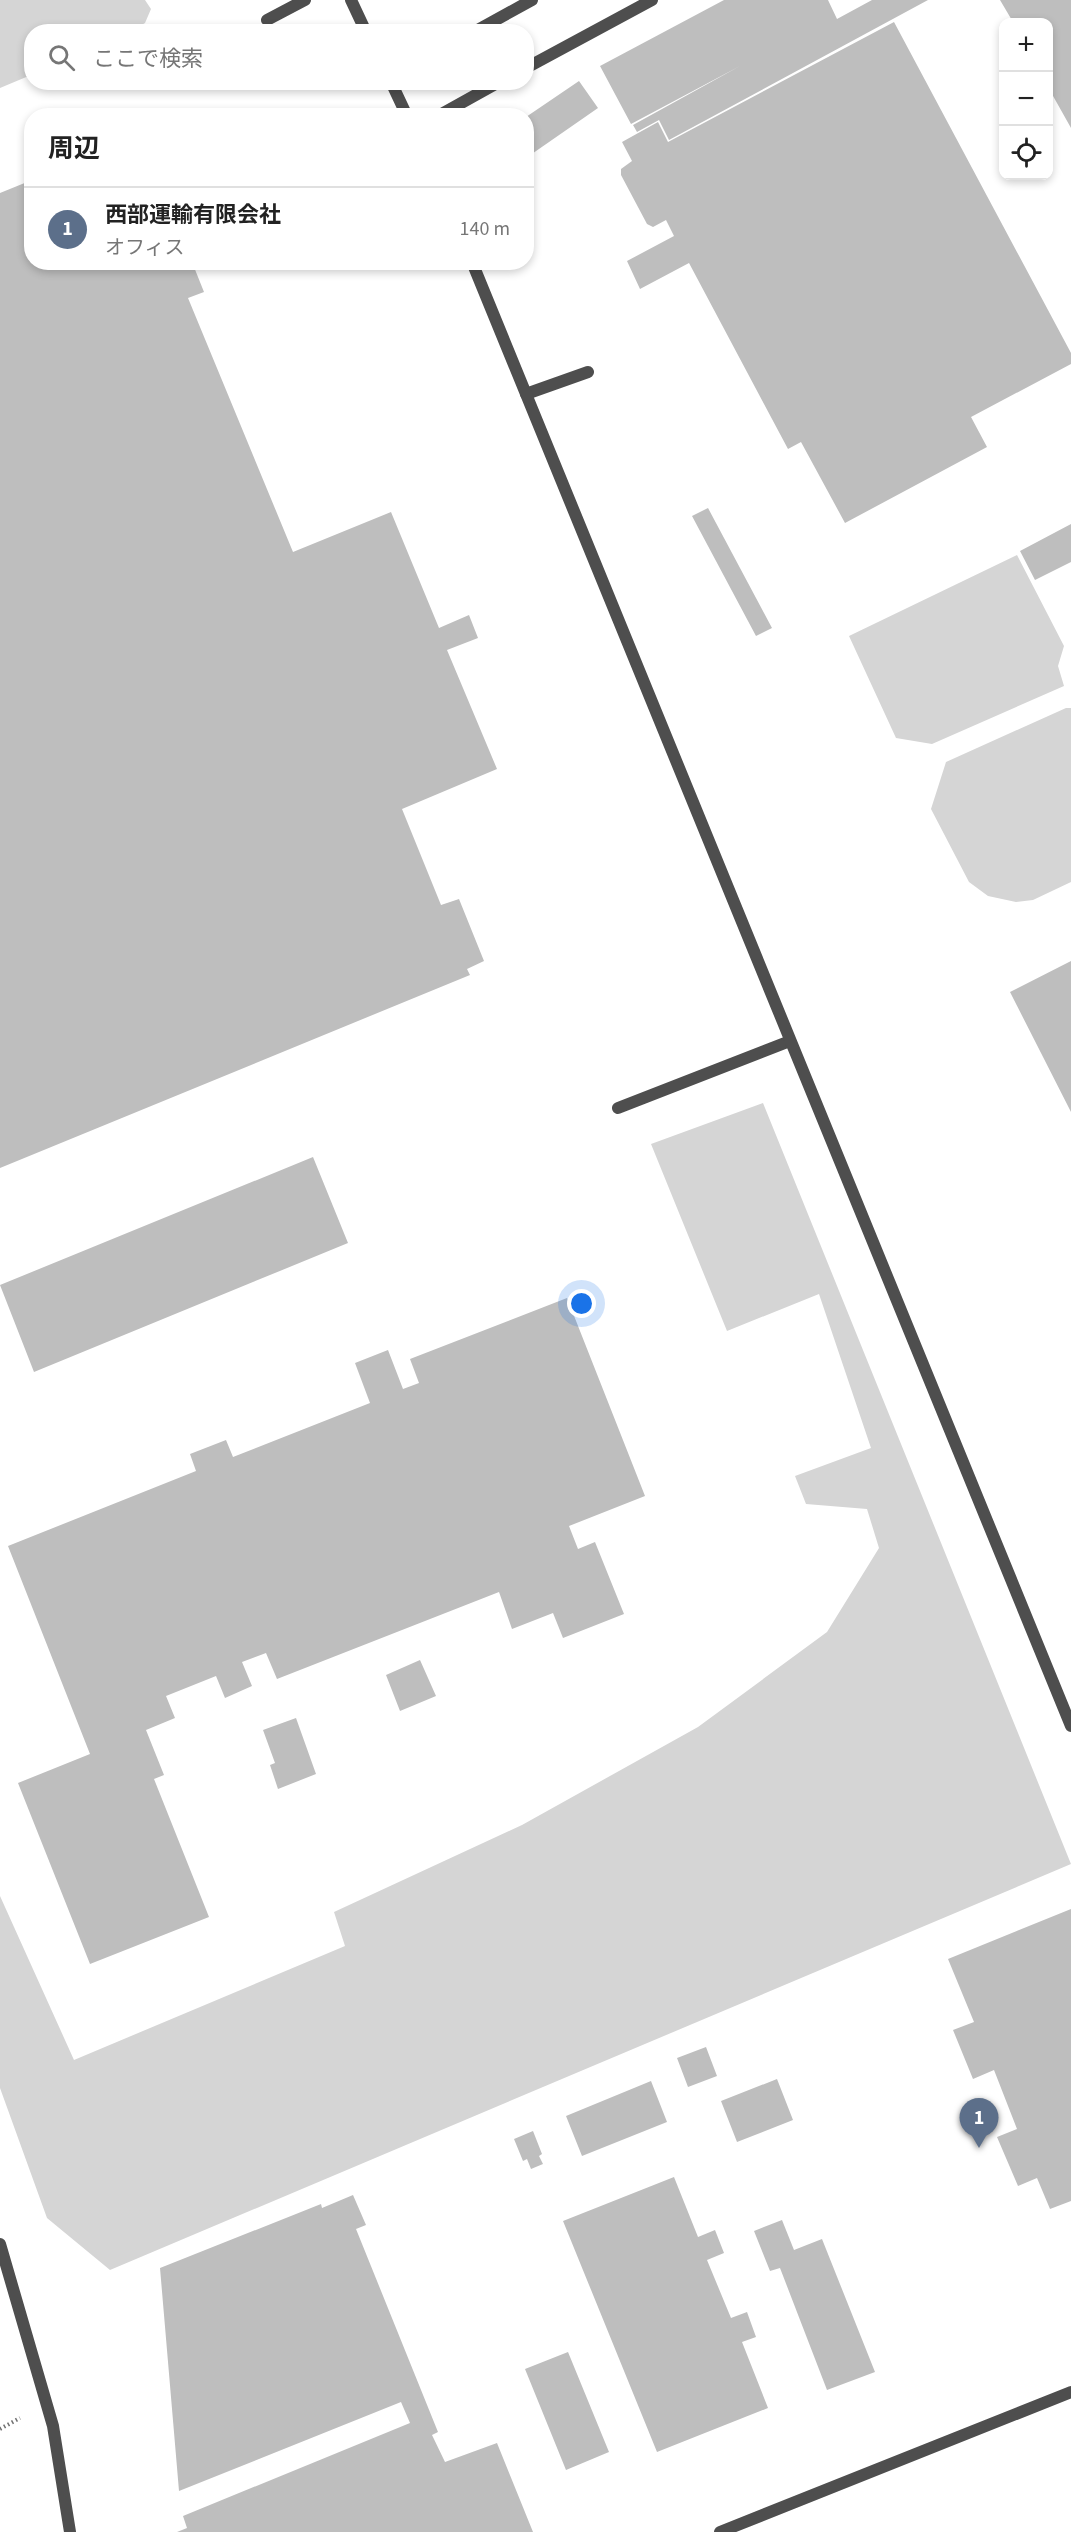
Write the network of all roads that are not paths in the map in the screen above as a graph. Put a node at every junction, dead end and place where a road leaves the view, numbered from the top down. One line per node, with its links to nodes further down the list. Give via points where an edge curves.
1 (305, 0): 5 (street)
2 (351, 0): 6 (street)
3 (532, 0): 7 (street)
4 (652, 0): 8 (street)
5 (267, 20)
6 (362, 24)
7 (488, 24)
8 (534, 64)
9 (395, 90): 11 (street)
10 (485, 90): 12 (street)
11 (402, 108)
12 (452, 108)
13 (475, 270): 15 (street)
14 (588, 372): 15 (street)
15 (526, 394): 16 (street)
16 (790, 1041): 17 (street); 18 (street)
17 (618, 1108)
18 (1071, 1726)
19 (0, 2244): 21 (street, via 53,2426)
20 (1071, 2392): 22 (street)
21 (70, 2532)
22 (720, 2532)

